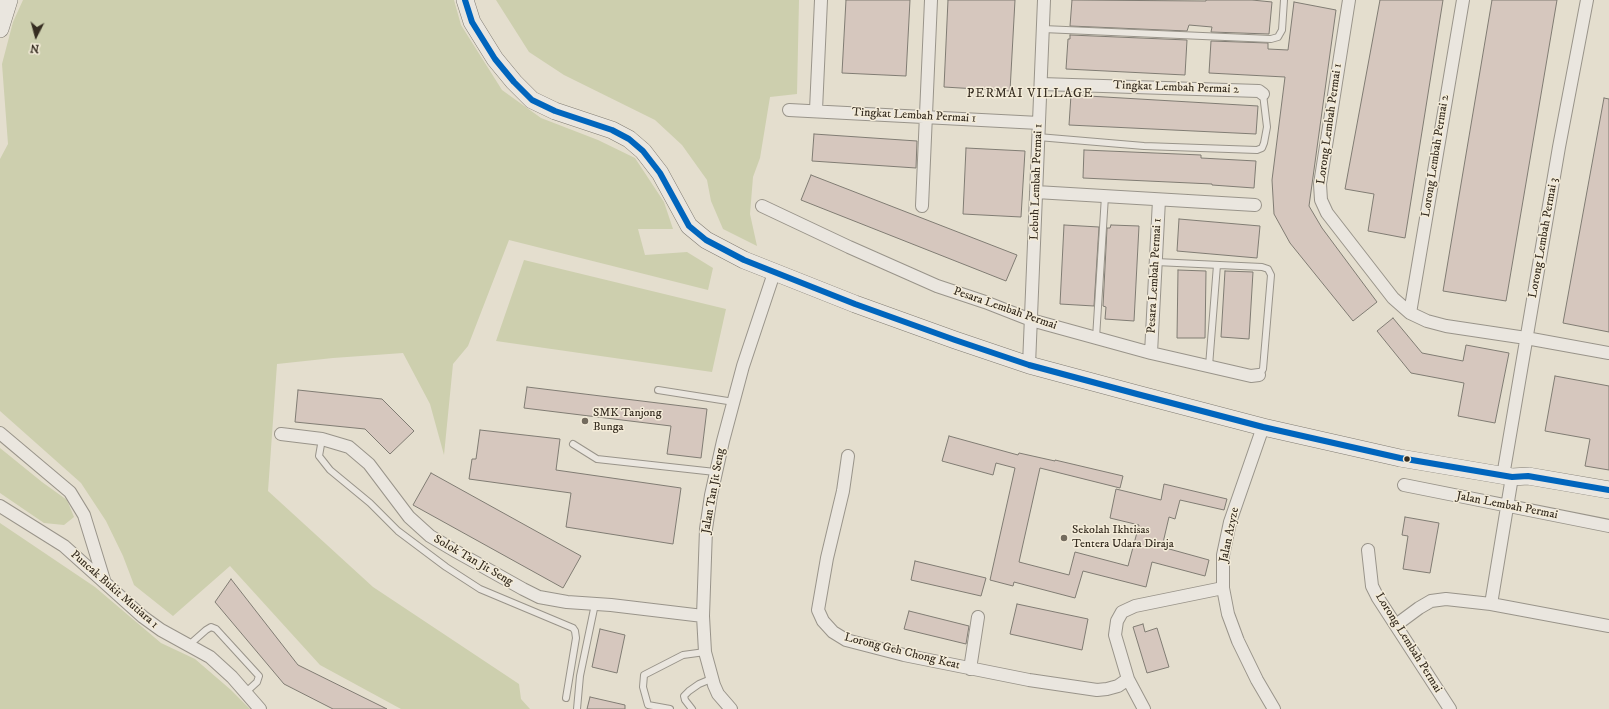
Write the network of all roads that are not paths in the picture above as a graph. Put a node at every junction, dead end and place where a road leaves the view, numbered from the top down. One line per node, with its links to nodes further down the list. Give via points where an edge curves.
1 (9, 0): 10 (main road)
2 (465, 0): 27 (main road, via 472,22 495,59 532,100 555,111 612,130 629,139 643,151 660,173 689,226 706,240)
3 (821, 0): 15 (street)
4 (931, 0): 16 (street)
5 (1044, 0): 11 (street, Lebuh Lembah Permai 1)
6 (1284, 0): 11 (lane, via 1282,30 1278,37 1271,39)
7 (1349, 0): 28 (street, Lorong Lembah Permai 1, via 1320,184 1321,200 1327,213 1393,298)
8 (1463, 0): 28 (street, Lorong Lembah Permai 2)
9 (1587, 0): 31 (street, Lorong Lembah Permai 3)
10 (0, 29)
11 (1043, 29): 12 (street, Lebuh Lembah Permai 1)
12 (1040, 84): 13 (street, Tingkat Lembah Permai 2, via 1259,91); 17 (street, Lebuh Lembah Permai 1)
13 (1263, 94): 18 (lane, via 1267,127 1262,148 1257,150 1144,146)
14 (789, 110): 15 (street, Tingkat Lembah Permai 1)
15 (816, 110): 16 (street, Tingkat Lembah Permai 1)
16 (926, 117): 17 (street, Tingkat Lembah Permai 1); 24 (street)
17 (1039, 124): 18 (street, Lebuh Lembah Permai 1)
18 (1038, 137): 19 (street, Lebuh Lembah Permai 1)
19 (1036, 192): 20 (street); 29 (street, Lebuh Lembah Permai 1)
20 (1105, 196): 21 (street); 30 (lane)
21 (1159, 200): 22 (street); 25 (street, Pesara Lembah Permai 1)
22 (1256, 204)
23 (762, 206): 29 (street, Pesara Lembah Permai, via 937,286)
24 (922, 206)
25 (1156, 262): 26 (lane); 32 (street, Pesara Lembah Permai 1)
26 (1217, 266): 35 (lane); 36 (lane, via 1262,267 1268,269 1271,275 1263,369)
27 (774, 273): 34 (main road); 38 (street, Jalan Tan Jit Seng)
28 (1410, 313): 31 (street, Lorong Lembah Permai 1, via 1446,326)
29 (1031, 320): 30 (street, Pesara Lembah Permai); 34 (street, Lebuh Lembah Permai 1)
30 (1096, 338): 32 (street, Pesara Lembah Permai)
31 (1526, 338): 33 (street, Lorong Lembah Permai 1); 46 (street, Lorong Lembah Permai 3)
32 (1151, 353): 35 (street, Pesara Lembah Permai)
33 (1609, 353)
34 (1029, 365): 39 (main road)
35 (1209, 366): 36 (street, Pesara Lembah Permai, via 1251,376)
36 (1259, 375)
37 (658, 390): 38 (lane)
38 (734, 402): 45 (street, Jalan Tan Jit Seng)
39 (1263, 427): 46 (main road, via 1400,458); 55 (street, Jalan Azyze, via 1230,522 1223,555)
40 (0, 433): 54 (street, via 70,492 84,515)
41 (280, 434): 42 (street, Solok Tan Jit Seng)
42 (322, 439): 56 (street, Solok Tan Jit Seng, via 349,447 369,464 409,517 430,536 539,597); 68 (lane, via 319,456 330,470 398,531 480,589 573,628 576,638)
43 (573, 444): 45 (lane, via 596,459)
44 (848, 456): 64 (street, Lorong Geh Chong Keat, via 843,491 820,591 818,610 823,621 833,632 846,640)
45 (716, 472): 58 (street, Jalan Tan Jit Seng, via 706,529)
46 (1508, 476): 48 (main road, via 1528,476); 49 (main road, via 1527,485); 51 (street, Lorong Lembah Permai 3)
47 (1404, 485): 51 (street, Jalan Lembah Permai)
48 (1609, 490)
49 (1609, 499)
50 (0, 506): 54 (street, Puncak Bukit Mutiara 1, via 64,546)
51 (1508, 506): 52 (street, Jalan Lembah Permai); 57 (street, Lorong Lembah Permai 3)
52 (1609, 526)
53 (1368, 550): 60 (street, Lorong Lembah Permai, via 1372,586)
54 (104, 580): 62 (street, Puncak Bukit Mutiara 1, via 143,617)
55 (1223, 588): 66 (street, via 1135,606 1122,612 1117,621 1115,635); 75 (street, Jalan Azyze, via 1228,614 1238,641)
56 (595, 604): 58 (street, Solok Tan Jit Seng); 70 (lane, via 580,676)
57 (1491, 604): 60 (street, via 1446,599 1431,602); 61 (street)
58 (703, 616): 63 (street, Jalan Tan Jit Seng)
59 (978, 616): 64 (street)
60 (1396, 625): 76 (street, Lorong Lembah Permai)
61 (1609, 626)
62 (189, 645): 67 (street, Puncak Bukit Mutiara 1, via 210,657); 67 (lane, via 211,627 216,629 259,676 257,682)
63 (705, 652): 65 (street, Jalan Tan Jit Seng); 71 (lane, via 683,655 644,675 643,687 648,705)
64 (970, 669): 66 (street, Lorong Geh Chong Keat, via 1097,690 1118,686)
65 (711, 679): 72 (lane, via 699,684 684,696); 73 (street, Jalan Tan Jit Seng, via 718,694)
66 (1128, 680): 74 (street)
67 (245, 693): 69 (street, Puncak Bukit Mutiara 1)
68 (566, 698)
69 (260, 709)
70 (577, 709)
71 (670, 709)
72 (692, 709)
73 (731, 709)
74 (1144, 709)
75 (1274, 709)
76 (1450, 709)

